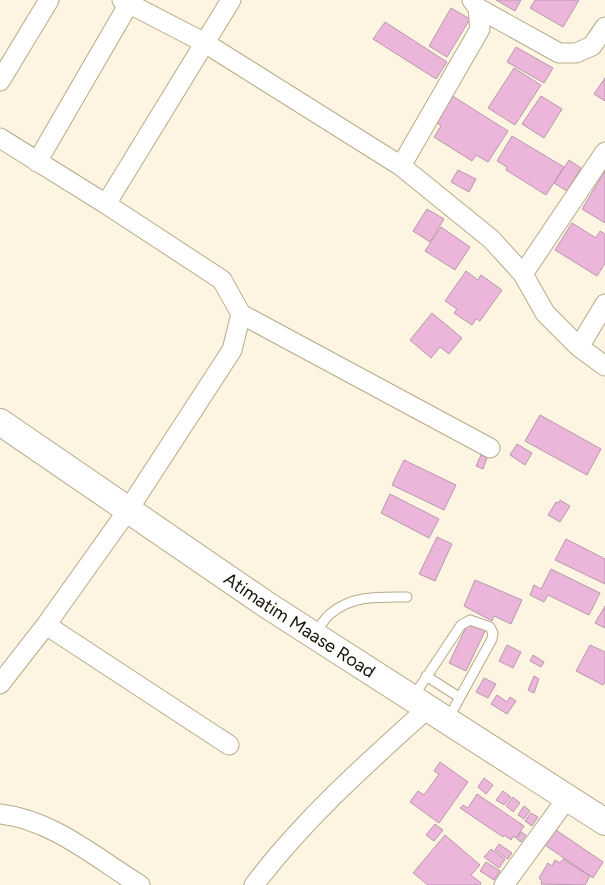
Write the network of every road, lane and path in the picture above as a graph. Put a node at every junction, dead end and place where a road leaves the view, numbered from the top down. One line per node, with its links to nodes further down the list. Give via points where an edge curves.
1 (49, 0): 7 (street)
2 (231, 0): 6 (street)
3 (127, 1): 6 (street); 10 (street)
4 (475, 4): 5 (street, via 559,53 576,53 592,46); 11 (street, via 480,29)
5 (605, 27)
6 (205, 43): 11 (street); 12 (street)
7 (0, 81)
8 (0, 138): 10 (street)
9 (605, 152): 13 (street)
10 (37, 162): 12 (street)
11 (401, 166): 13 (street, via 491,239)
12 (106, 204): 15 (street, via 222,280)
13 (522, 274): 16 (street, via 545,313)
14 (605, 304): 16 (street)
15 (241, 314): 19 (street); 20 (street, via 232,350)
16 (579, 347): 17 (street)
17 (605, 366)
18 (0, 422): 20 (main road, Atimatim Maase Road)
19 (490, 448)
20 (128, 510): 22 (street); 23 (main road, Atimatim Maase Road)
21 (406, 597): 23 (lane, via 368,597 343,605 329,615)
22 (46, 625): 25 (street); 28 (street)
23 (314, 635): 27 (main road, Atimatim Maase Road)
24 (426, 676): 26 (lane); 26 (lane, via 465,622 474,621 490,627 492,639); 27 (lane)
25 (1, 681)
26 (459, 697): 27 (lane)
27 (429, 710): 29 (main road, Atimatim Maase Road); 33 (street, via 344,783 274,858)
28 (229, 745)
29 (568, 797): 31 (main road, Atimatim Maase Road); 34 (street)
30 (0, 814): 32 (street, via 44,826 73,840)
31 (605, 822)
32 (140, 885)
33 (254, 885)
34 (504, 885)

